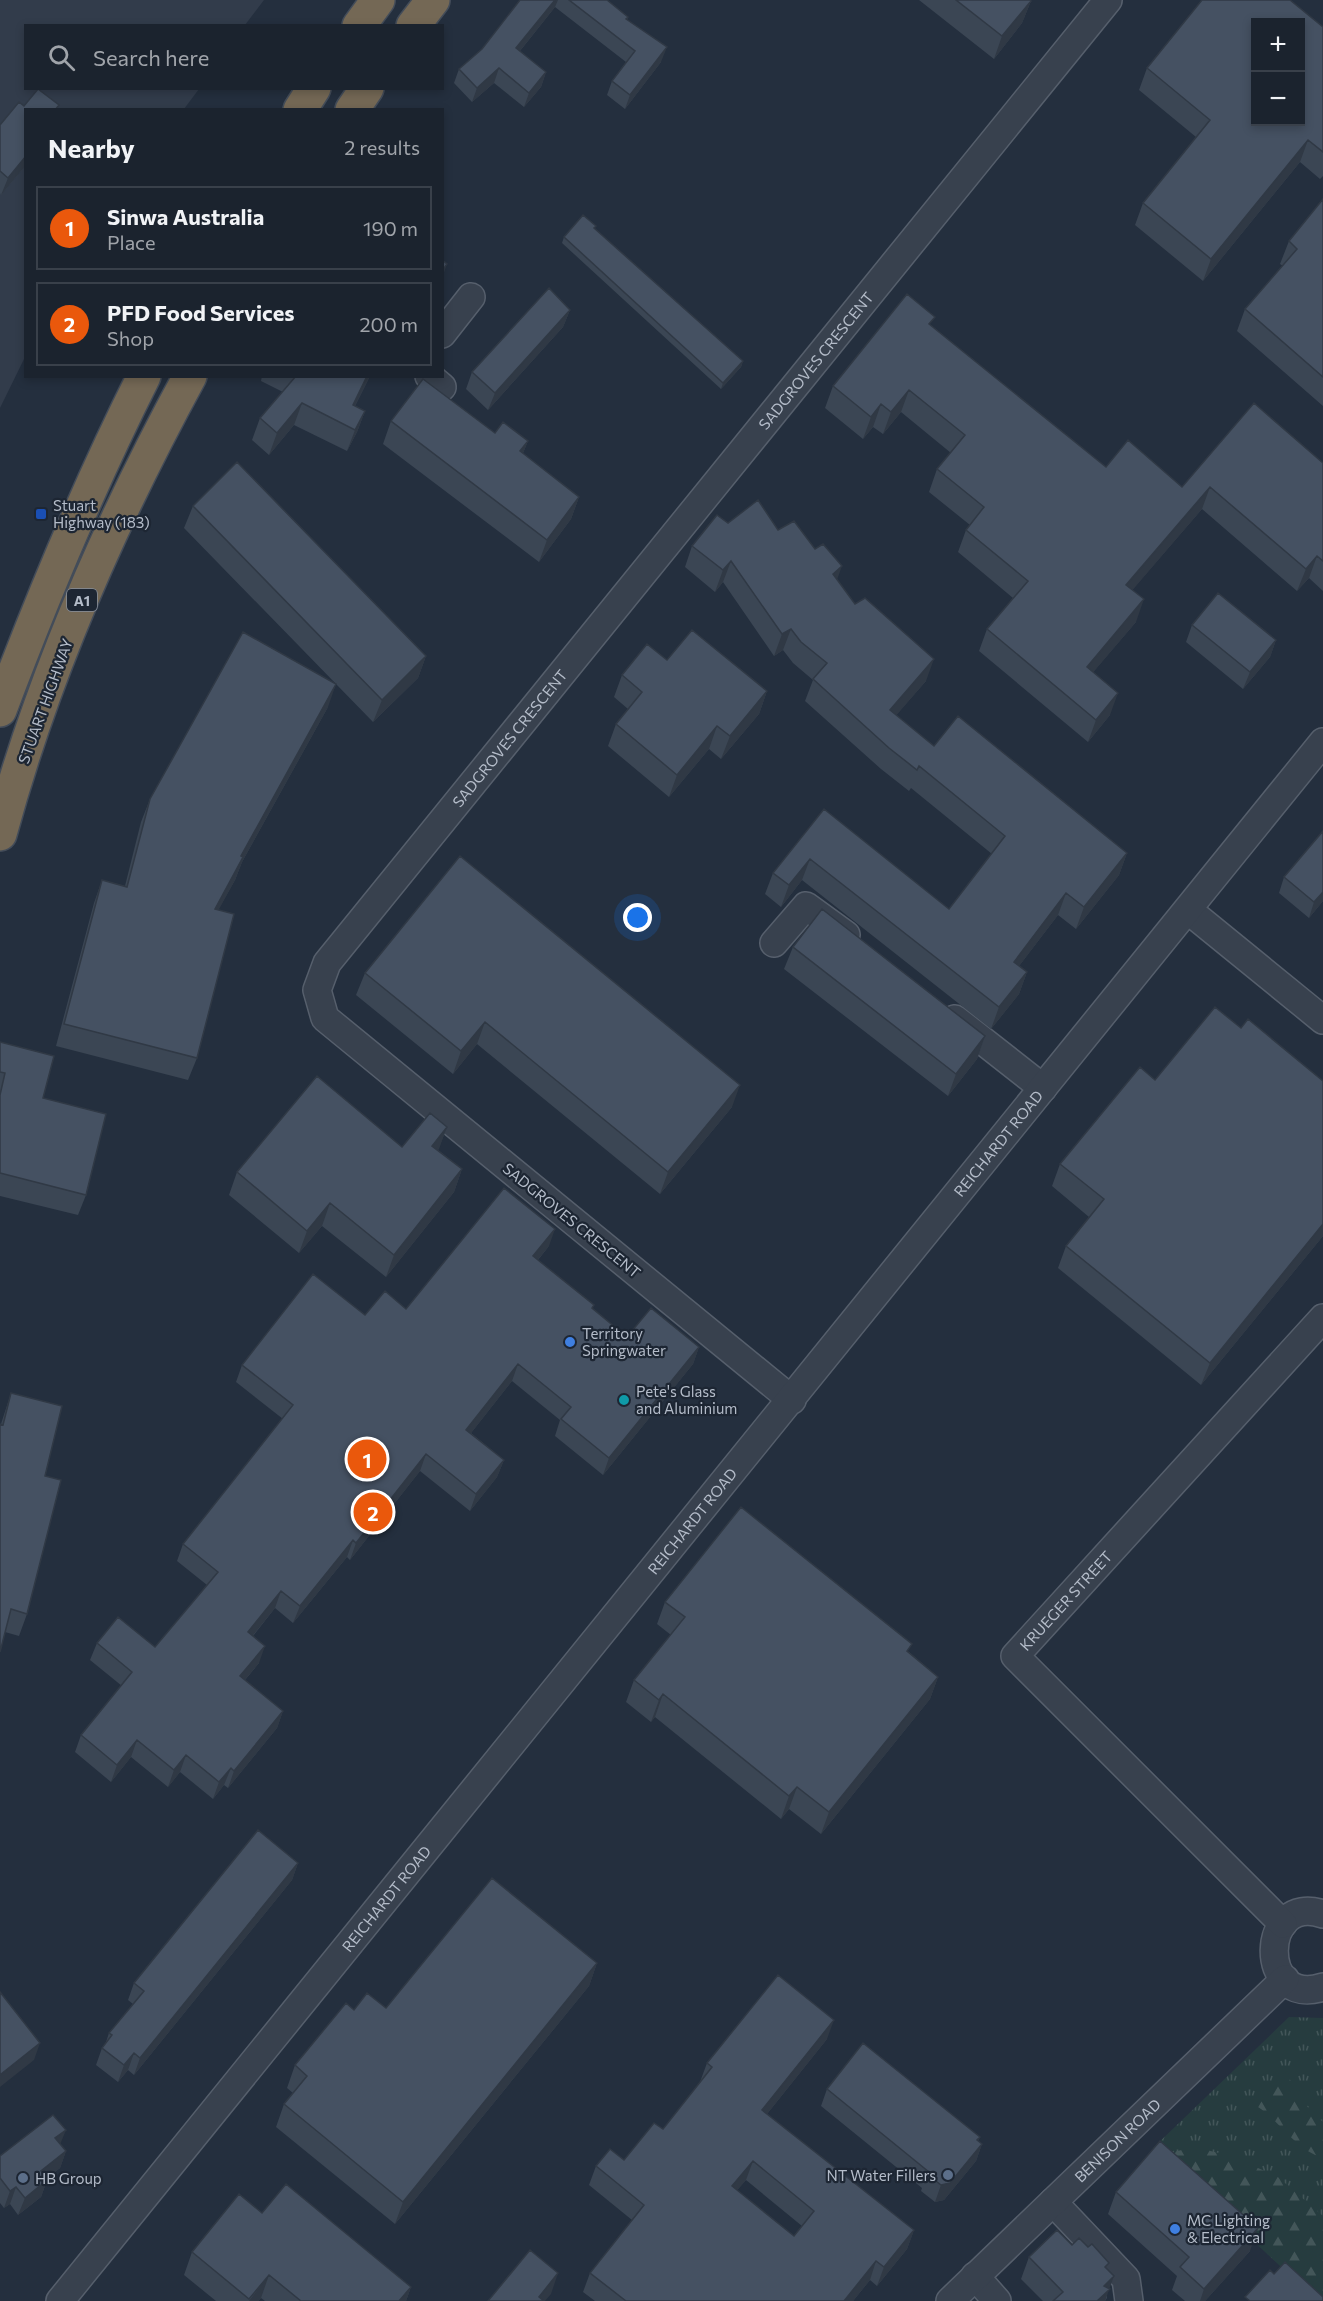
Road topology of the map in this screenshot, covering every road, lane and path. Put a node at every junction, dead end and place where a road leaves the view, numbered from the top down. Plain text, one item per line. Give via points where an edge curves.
1 (378, 0) edge
2 (433, 0) edge
3 (1108, 0) edge
4 (360, 24) edge
5 (415, 24) edge
6 (313, 90) edge
7 (366, 90) edge
8 (301, 108) edge
9 (353, 108) edge
10 (471, 297) dead end
11 (444, 331) edge
12 (143, 378) edge
13 (189, 378) edge
14 (1, 706) edge
15 (38, 716) junction
16 (1323, 742) edge
17 (0, 834) edge
18 (1188, 910) junction
19 (774, 943) dead end
20 (861, 948) edge
21 (935, 1004) edge
22 (1323, 1020) edge
23 (1043, 1089) junction
24 (1323, 1318) edge
25 (792, 1400) junction
26 (1323, 1914) edge
27 (1283, 1924) junction
28 (1285, 1979) junction
29 (1323, 1987) edge
30 (1053, 2202) junction
31 (975, 2276) junction
32 (72, 2297) edge
33 (950, 2301) edge
34 (997, 2301) edge
35 (1129, 2301) edge

1 - 4 highway
2 - 5 highway
3 - 25 street, SADGROVES CRESCENT via 327,963 317,990 325,1018
6 - 8 highway
7 - 9 highway
10 - 11 street
12 - 14 highway, A1 via 76,517
13 - 15 highway, STUART HIGHWAY / A1 via 87,587
14 - 15 highway
15 - 17 highway, STUART HIGHWAY / A1
16 - 18 street, REICHARDT ROAD
18 - 22 street
18 - 23 street, REICHARDT ROAD
19 - 20 street via 807,906
21 - 23 street
23 - 25 street, REICHARDT ROAD
24 - 27 street, KRUEGER STREET via 1015,1656
25 - 32 street, REICHARDT ROAD
26 - 27 street via 1305,1912
27 - 28 street via 1272,1946 1277,1970
28 - 29 street via 1306,1990
28 - 30 street, BENISON ROAD
30 - 31 street, BENISON ROAD
30 - 35 street via 1126,2279
31 - 33 street, BENISON ROAD
31 - 34 street

